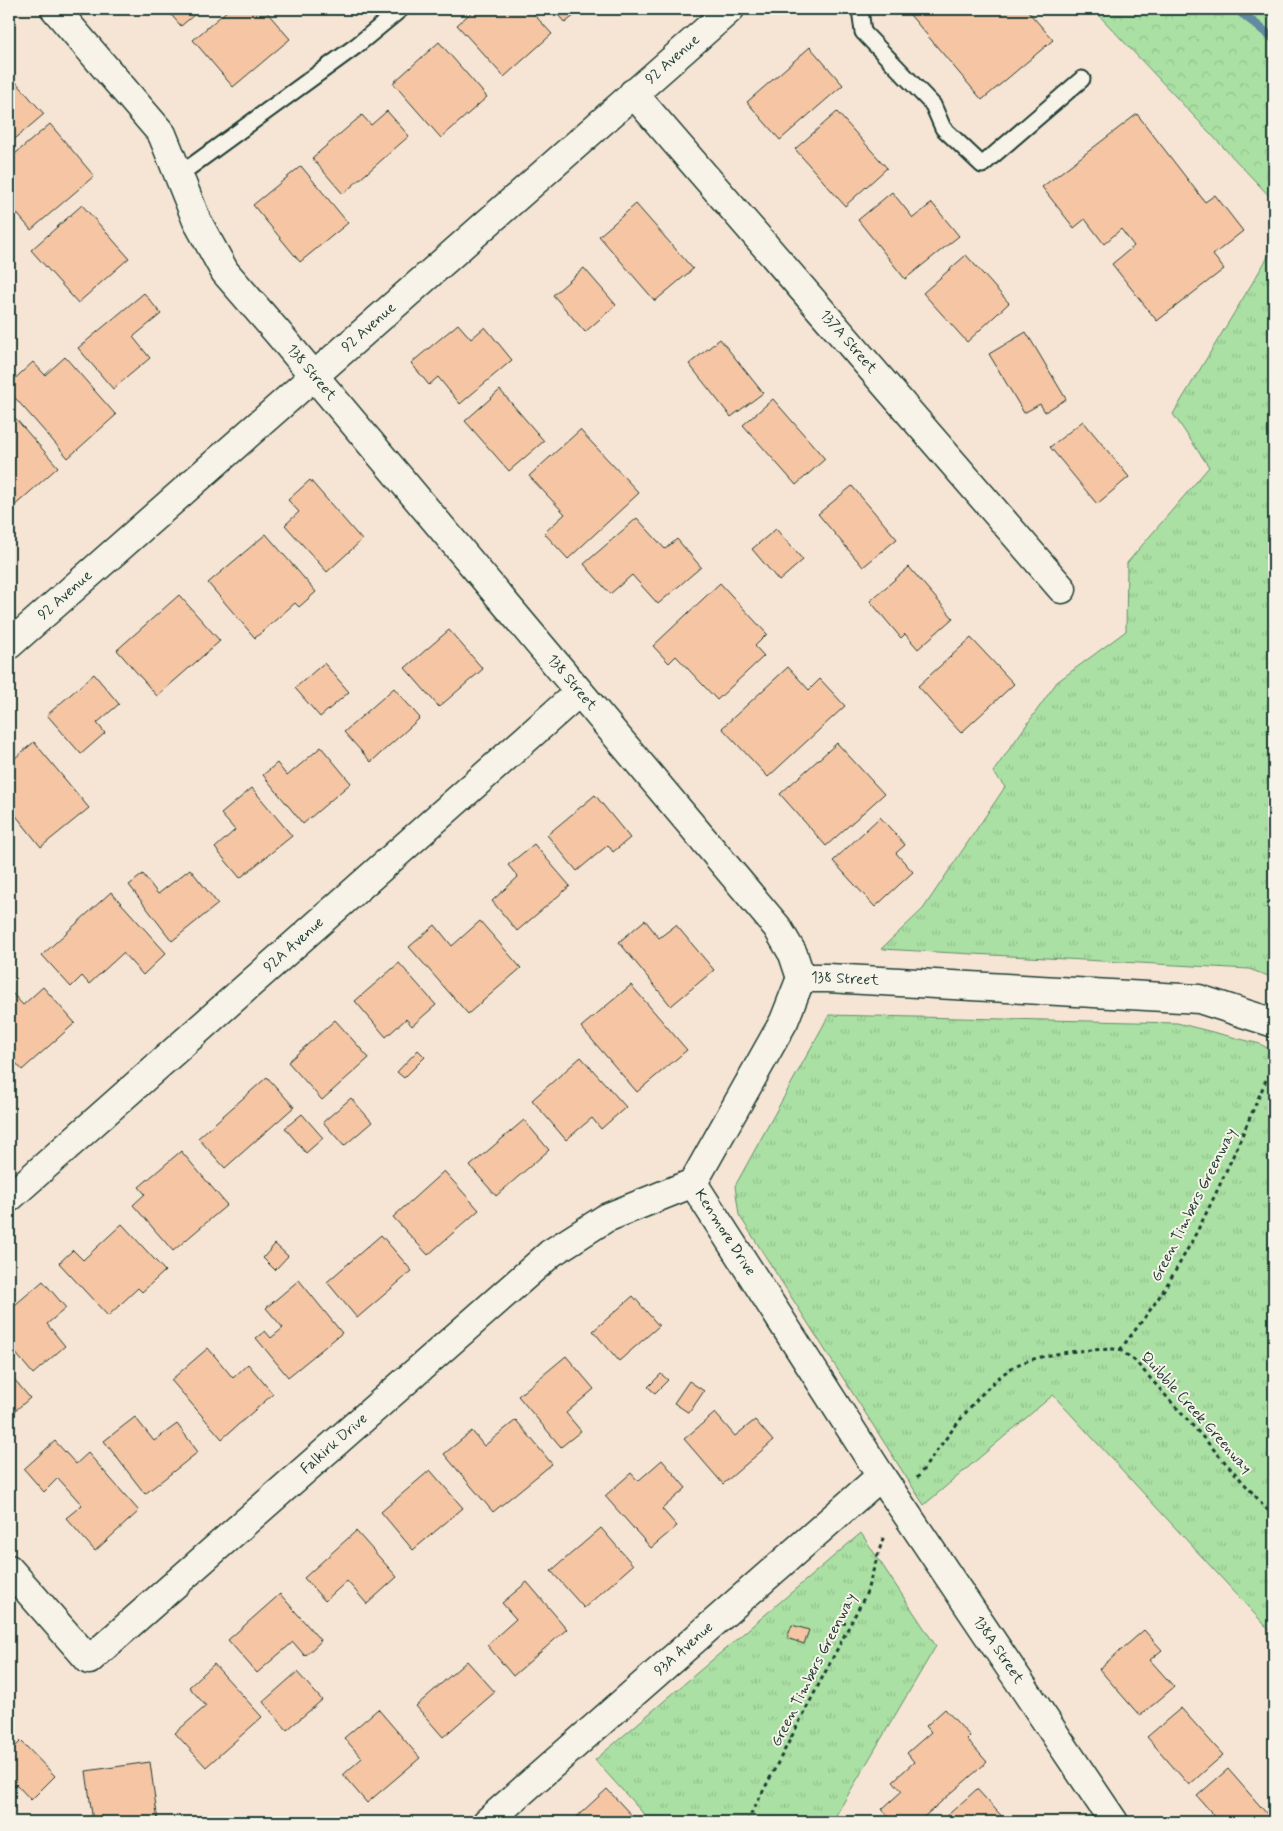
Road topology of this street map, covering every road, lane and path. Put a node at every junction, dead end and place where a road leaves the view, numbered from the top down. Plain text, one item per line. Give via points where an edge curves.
1 (55, 9) edge
2 (401, 9) edge
3 (730, 9) edge
4 (860, 9) edge
5 (1082, 79) dead end
6 (633, 93) junction
7 (179, 175) junction
8 (314, 376) junction
9 (1062, 590) dead end
10 (9, 645) edge
11 (579, 692) junction
12 (801, 978) junction
13 (1274, 1023) edge
14 (1274, 1062) edge
15 (693, 1183) junction
16 (9, 1198) edge
17 (1120, 1350) junction
18 (881, 1476) junction
19 (913, 1482) dead end
20 (1274, 1517) edge
21 (885, 1532) dead end
22 (9, 1569) edge
23 (842, 1623) dead end
24 (850, 1624) junction
25 (783, 1733) dead end
26 (791, 1737) junction
27 (487, 1822) edge
28 (747, 1822) edge
29 (1114, 1822) edge

1 - 7 street, 138 Street via 162,134
2 - 7 lane via 356,46
3 - 6 street, 92 Avenue
4 - 5 lane via 864,32 933,105 943,128 982,165
6 - 8 street, 92 Avenue
6 - 9 street, 137A Street
7 - 8 street, 138 Street via 197,221 225,272
8 - 10 street, 92 Avenue
8 - 11 street, 138 Street
11 - 12 street, 138 Street via 777,927 793,954
11 - 16 street, 92A Avenue
12 - 13 street, 138 Street via 1199,999
12 - 15 street, Kenmore Drive via 784,1021
14 - 17 path, Green Timbers Greenway via 1188,1248 1162,1293
15 - 18 street, Kenmore Drive
15 - 22 street, Falkirk Drive via 606,1218 551,1253 89,1660
17 - 19 path via 1055,1354 1018,1364 1002,1374 969,1410
17 - 20 path, Quibble Creek Greenway via 1134,1360
18 - 27 street, 93A Avenue
18 - 29 street, 138A Street
21 - 24 path, Green Timbers Greenway via 866,1594
23 - 24 path
24 - 26 path, Green Timbers Greenway
25 - 26 path
26 - 28 path, Green Timbers Greenway

